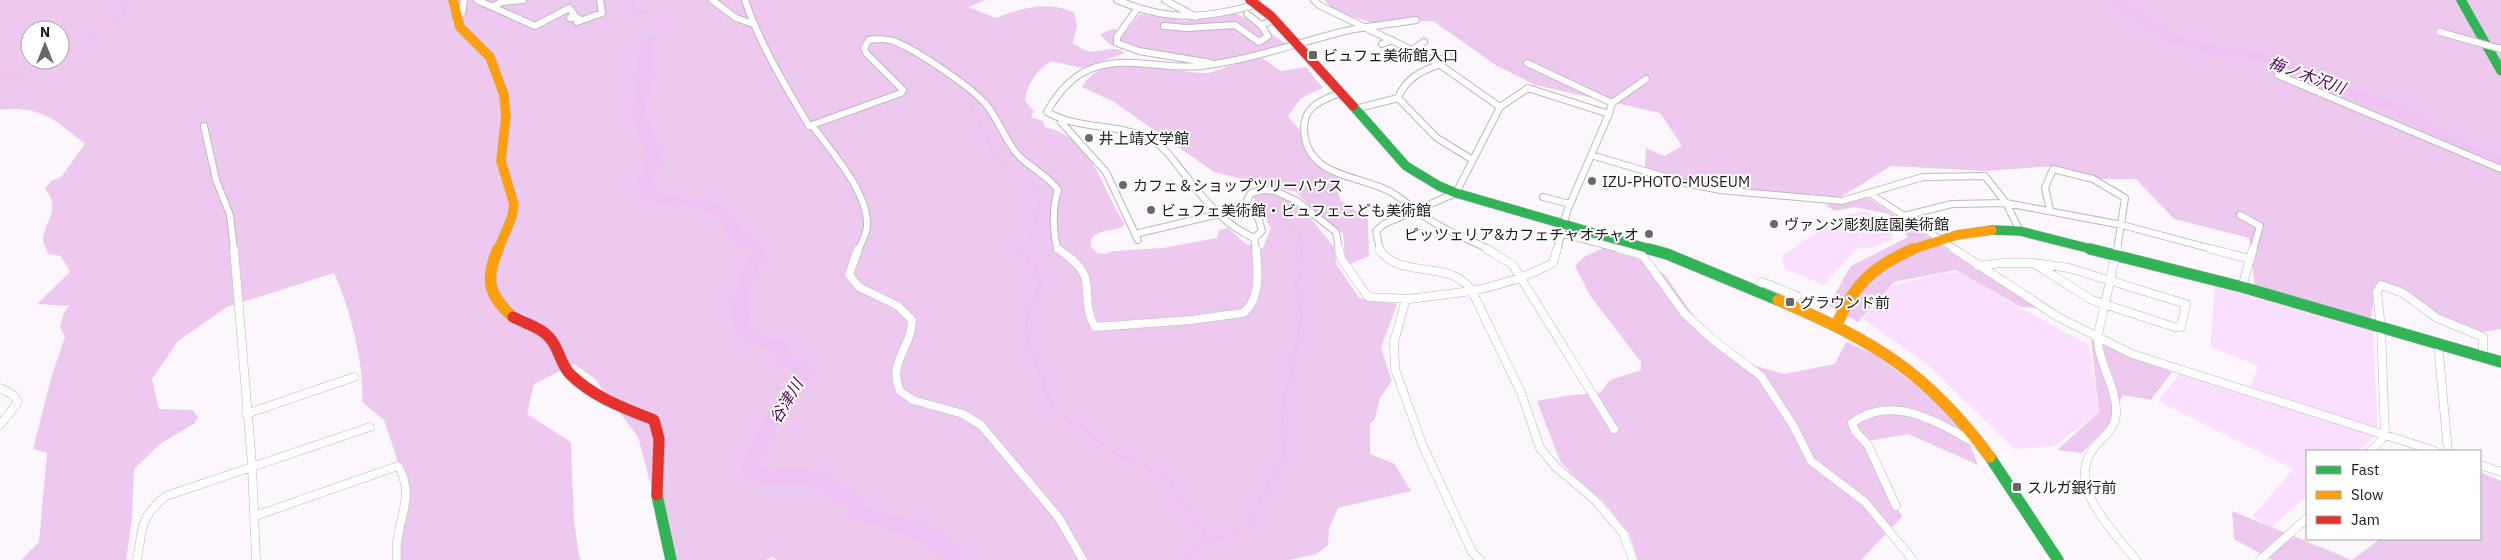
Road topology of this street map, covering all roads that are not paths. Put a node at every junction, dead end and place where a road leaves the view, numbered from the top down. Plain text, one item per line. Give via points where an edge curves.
1 (453, 0) edge
2 (464, 0) edge
3 (477, 0) edge
4 (523, 0) edge
5 (600, 0) edge
6 (712, 0) edge
7 (745, 0) edge
8 (1117, 0) edge
9 (1165, 0) edge
10 (1314, 0) edge
11 (2461, 0) edge
12 (1254, 2) edge
13 (492, 6) junction
14 (1137, 9) junction
15 (1247, 14) dead end
16 (456, 18) junction
17 (1196, 18) junction
18 (1275, 20) junction
19 (1416, 20) dead end
20 (753, 24) junction
21 (1261, 24) junction
22 (1164, 26) dead end
23 (1364, 27) junction
24 (2440, 32) dead end
25 (1392, 40) junction
26 (1424, 42) dead end
27 (1298, 44) junction
28 (1382, 44) dead end
29 (1413, 48) junction
30 (2501, 49) edge
31 (1407, 55) dead end
32 (1448, 56) dead end
33 (1437, 61) junction
34 (1527, 63) dead end
35 (1217, 64) junction
36 (2501, 71) edge
37 (2278, 75) dead end
38 (1646, 80) dead end
39 (1340, 92) junction
40 (1398, 98) junction
41 (1612, 103) junction
42 (1500, 107) junction
43 (1355, 109) junction
44 (1609, 114) junction
45 (1061, 122) junction
46 (812, 125) junction
47 (204, 126) dead end
48 (1591, 155) junction
49 (1473, 160) junction
50 (2501, 169) edge
51 (1456, 193) junction
52 (1869, 193) junction
53 (1543, 197) dead end
54 (2006, 203) junction
55 (1570, 204) junction
56 (2050, 210) junction
57 (1419, 211) junction
58 (1219, 214) junction
59 (2240, 215) dead end
60 (1904, 216) junction
61 (2122, 225) junction
62 (1562, 228) junction
63 (2020, 231) junction
64 (1254, 238) junction
65 (1941, 240) junction
66 (1635, 244) junction
67 (1640, 254) junction
68 (2116, 255) junction
69 (2250, 259) junction
70 (2033, 263) junction
71 (1978, 266) junction
72 (1520, 277) junction
73 (2111, 281) junction
74 (2242, 287) junction
75 (1472, 291) junction
76 (1755, 291) junction
77 (1796, 296) dead end
78 (1406, 299) junction
79 (2107, 305) junction
80 (1837, 324) junction
81 (2381, 328) junction
82 (2098, 338) junction
83 (2438, 344) junction
84 (2483, 357) junction
85 (2501, 362) edge
86 (354, 377) dead end
87 (0, 388) edge
88 (246, 414) junction
89 (0, 425) edge
90 (370, 427) dead end
91 (1614, 429) dead end
92 (2385, 436) junction
93 (1982, 446) junction
94 (2372, 450) edge
95 (2432, 450) edge
96 (2448, 450) edge
97 (2481, 465) edge
98 (252, 466) junction
99 (2501, 472) edge
100 (1896, 506) dead end
101 (255, 516) junction
102 (2306, 519) edge
103 (136, 560) edge
104 (256, 560) edge
105 (397, 560) edge
106 (670, 560) edge
107 (1083, 560) edge
108 (1480, 560) edge
109 (1633, 560) edge
110 (1913, 560) edge
111 (2058, 560) edge
112 (2136, 560) edge
113 (2260, 560) edge

1 - 16 main road
2 - 16 street via 462,13
3 - 13 street
4 - 13 street
5 - 13 street via 602,13 577,22 578,18 570,18 574,14 569,8 535,26
6 - 20 street via 732,16
7 - 20 street
8 - 14 street
9 - 17 street
10 - 23 street
11 - 36 main road
12 - 17 street
12 - 18 main road
14 - 17 street via 1174,18
14 - 35 street via 1117,37 1117,43 1139,51
15 - 21 street
16 - 106 main road via 462,31 485,51 495,68 506,104 501,159 514,205 491,265 490,278 499,306 514,319 540,330 550,339 564,368 579,380 607,400 654,420 659,439 657,495
18 - 21 street
18 - 27 main road
19 - 23 street
20 - 46 street via 772,64 809,126
21 - 22 street via 1268,36 1259,42 1235,25
23 - 25 street
23 - 27 street
24 - 30 street, bridge
25 - 28 street
25 - 29 street
26 - 29 street
27 - 35 street
27 - 39 main road
29 - 33 street
31 - 33 street
32 - 33 street
33 - 40 street via 1412,76
33 - 42 street
34 - 41 street
35 - 45 street via 1180,68 1122,62 1093,67 1072,79 1056,95 1047,112
37 - 50 street
38 - 41 street
39 - 43 main road
39 - 57 street via 1312,105 1306,114 1303,124 1311,156 1336,172 1380,186
40 - 43 street
40 - 49 street via 1437,138
41 - 44 street
42 - 44 street via 1528,88
42 - 49 street
43 - 51 main road via 1406,166
44 - 48 street
45 - 58 street via 1125,130 1141,134 1160,145
45 - 58 street via 1106,172 1137,237
46 - 64 street via 902,93 903,90 867,54 864,48 869,40 896,42 933,64 984,102 1001,125 1010,145 1058,190 1054,205 1054,238 1057,248 1085,270 1094,326 1191,320 1250,309 1257,271 1258,247
46 - 107 street via 859,194 867,217 862,242 850,264 849,275 859,287 898,306 912,320 911,340 896,362 900,391 910,398 971,417 983,426 1048,504 1079,548
47 - 88 street via 234,240
48 - 52 street via 1720,190 1842,201
48 - 55 street
49 - 51 street
51 - 57 street
51 - 62 main road
52 - 54 street via 1923,177 1985,176
52 - 60 street
53 - 55 street
54 - 56 street
54 - 60 street via 1952,204
54 - 63 street
55 - 62 street
56 - 61 street
56 - 61 street via 2045,188 2053,169 2093,179 2125,198
57 - 72 street via 1470,242 1500,254 1514,265
57 - 75 street via 1384,224 1376,231 1375,240 1382,252 1390,262 1405,267 1460,277
58 - 64 street
59 - 69 street via 2260,226
60 - 65 street
61 - 68 street
61 - 69 street
62 - 66 main road
62 - 67 street
62 - 72 street via 1553,263
63 - 65 main road via 1959,234
63 - 68 main road
64 - 78 street via 1262,231 1260,220 1247,200 1251,193 1271,189 1292,197 1336,232 1341,258 1368,297
65 - 71 street
65 - 80 main road via 1880,266 1860,282 1846,302
66 - 67 street
66 - 76 main road
67 - 110 street via 1684,313 1761,376 1794,425 1811,461 1865,502
68 - 73 street
68 - 74 main road
69 - 74 street
70 - 71 street via 1996,262
70 - 73 street via 2069,268
70 - 79 street via 2079,293
71 - 82 street via 2058,317
72 - 75 street
72 - 91 street
73 - 79 street
73 - 79 street via 2186,304 2181,327
74 - 81 main road
75 - 78 street
75 - 109 street via 1522,395 1540,448 1556,467 1595,500 1623,533
76 - 77 street via 1762,282
76 - 80 main road
78 - 108 street via 1394,342 1396,369 1423,446 1472,552
79 - 82 street
80 - 93 main road via 1899,360 1935,390
81 - 83 main road
81 - 84 street via 2377,292 2381,286 2403,293 2438,318 2484,337
81 - 92 street
82 - 92 street via 2132,354
82 - 112 street via 2115,397 2116,416 2111,432 2084,463 2084,485
83 - 84 main road
83 - 96 street
84 - 85 main road
86 - 88 street
87 - 89 street via 18,402
88 - 98 street
90 - 98 street
92 - 94 street
92 - 95 street
93 - 100 street via 1907,411 1870,411 1858,416 1852,423 1855,431 1868,445
93 - 111 main road
97 - 99 street
98 - 101 street
98 - 103 street via 166,496 145,517
101 - 104 street
101 - 105 street via 398,466 406,480 394,548
102 - 113 street

